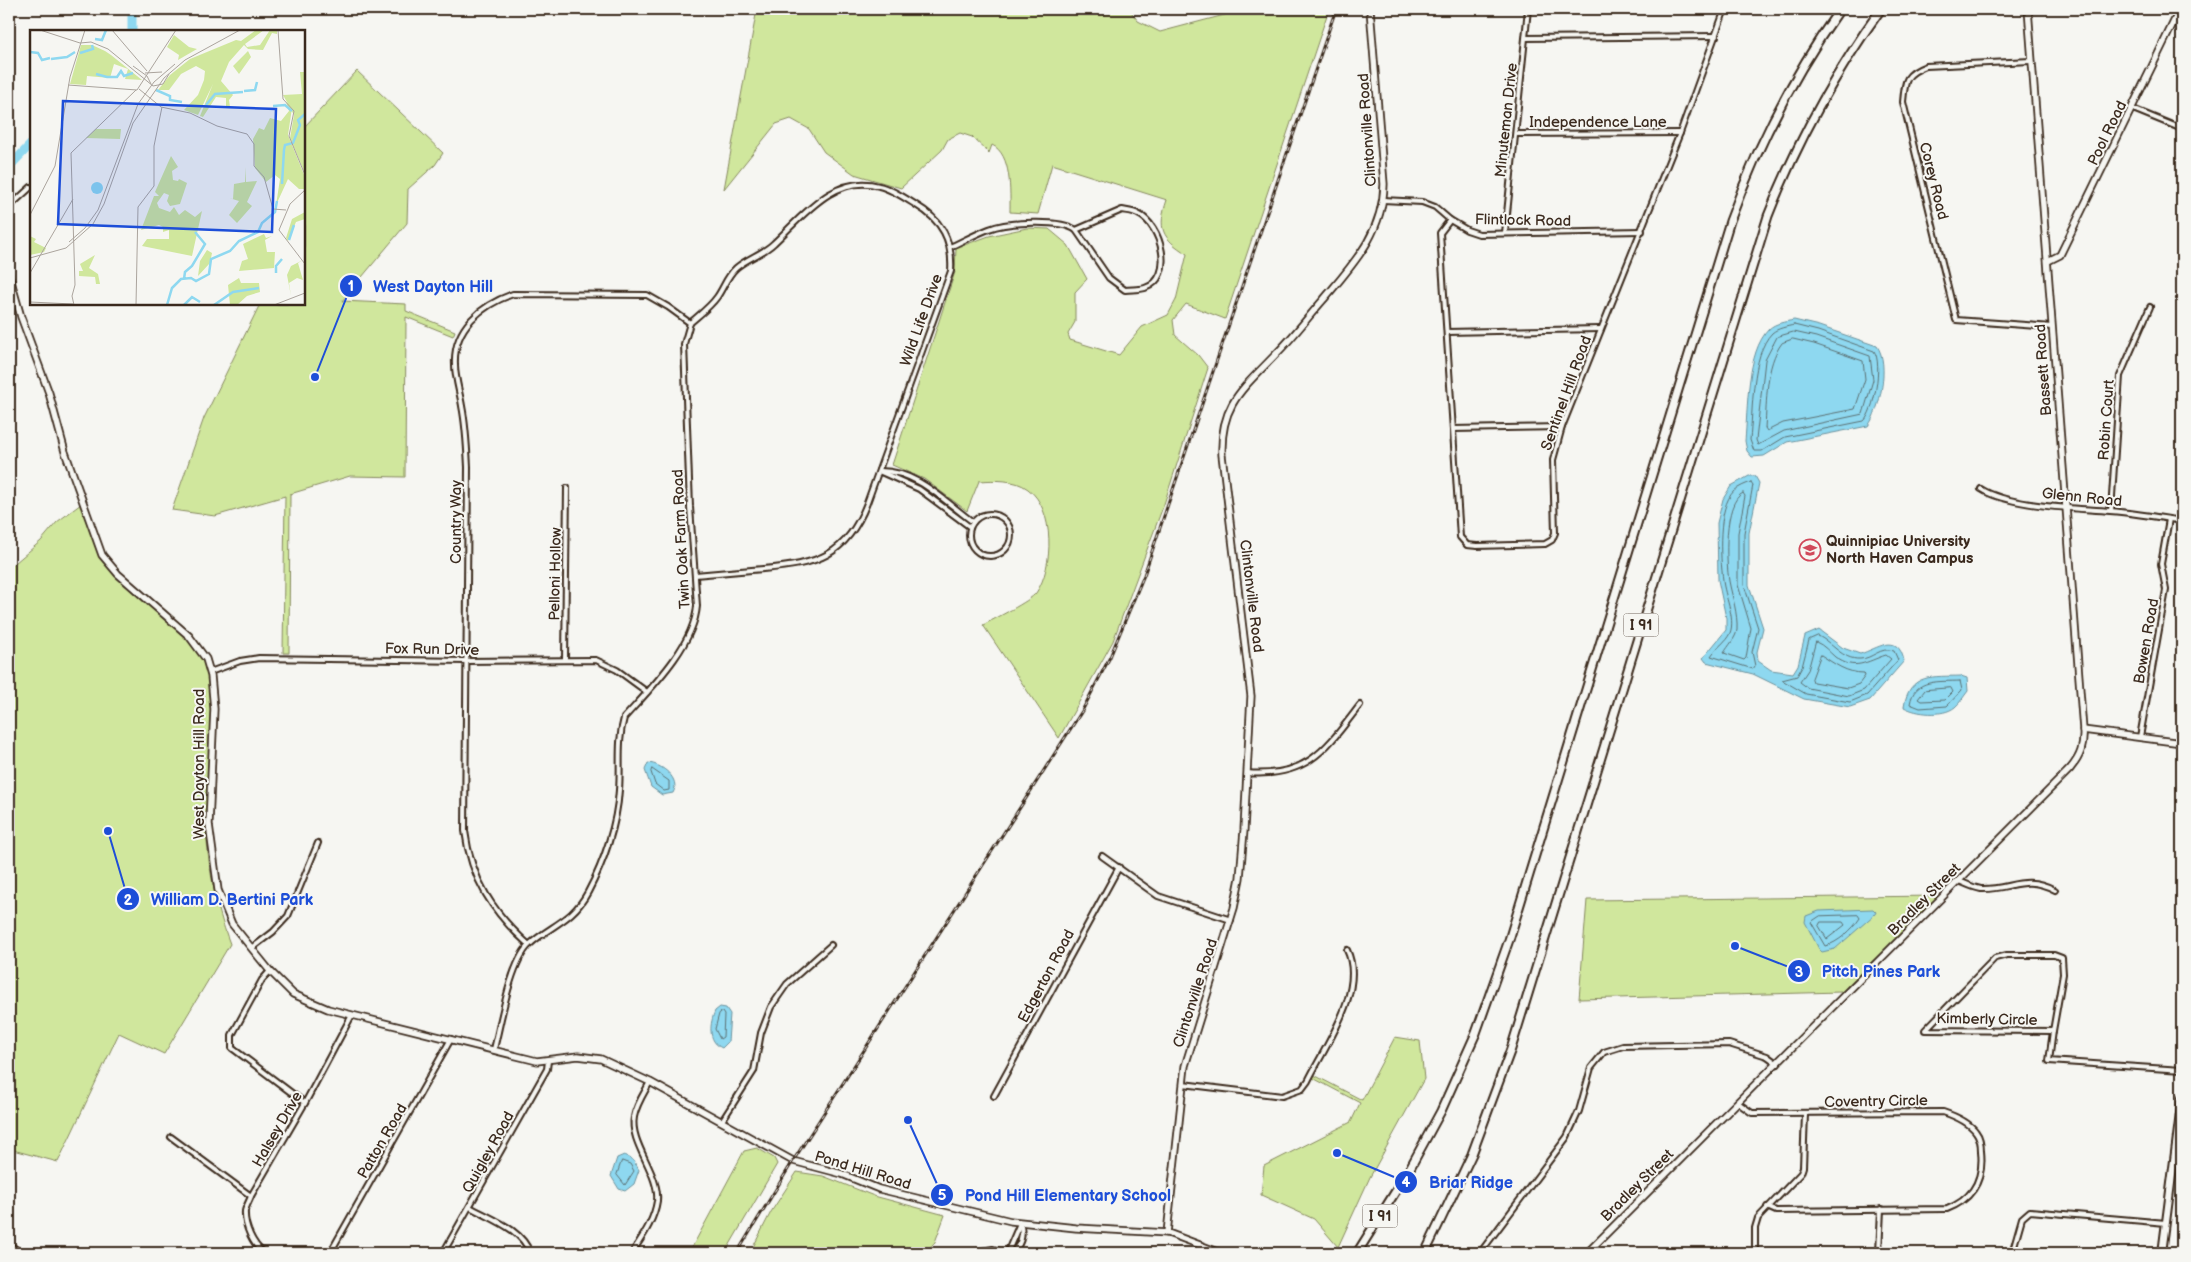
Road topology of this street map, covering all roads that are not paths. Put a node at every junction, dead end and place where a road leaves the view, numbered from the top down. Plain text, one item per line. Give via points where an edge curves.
1 (1370, 9) edge
2 (1528, 9) edge
3 (1725, 9) edge
4 (1840, 9) edge
5 (1881, 9) edge
6 (2028, 9) edge
7 (2180, 9) edge
8 (1716, 36) junction
9 (1526, 38) junction
10 (2031, 61) junction
11 (2133, 108) junction
12 (2182, 129) edge
13 (1680, 133) junction
14 (1517, 134) junction
15 (30, 188) edge
16 (1383, 200) junction
17 (9, 207) edge
18 (1450, 220) junction
19 (1076, 230) junction
20 (1642, 231) junction
21 (1505, 233) junction
22 (950, 247) junction
23 (2048, 261) junction
24 (9, 274) edge
25 (2150, 307) dead end
26 (690, 323) junction
27 (2052, 327) junction
28 (1601, 329) junction
29 (1447, 332) junction
30 (1562, 427) junction
31 (1452, 429) junction
32 (879, 471) junction
33 (922, 482) junction
34 (567, 488) dead end
35 (919, 489) junction
36 (1981, 489) dead end
37 (947, 503) junction
38 (943, 508) junction
39 (2066, 509) junction
40 (2111, 511) junction
41 (2169, 519) junction
42 (2182, 521) edge
43 (971, 525) junction
44 (695, 575) junction
45 (565, 660) junction
46 (466, 661) junction
47 (210, 672) junction
48 (647, 692) junction
49 (1360, 705) dead end
50 (2083, 730) junction
51 (2140, 737) junction
52 (2182, 743) edge
53 (1247, 773) junction
54 (318, 843) dead end
55 (1102, 856) dead end
56 (1119, 867) junction
57 (1959, 881) junction
58 (2055, 890) dead end
59 (1231, 920) junction
60 (528, 945) junction
61 (831, 945) dead end
62 (252, 948) junction
63 (1347, 950) dead end
64 (270, 971) junction
65 (352, 1016) junction
66 (2053, 1031) junction
67 (451, 1039) junction
68 (494, 1049) junction
69 (548, 1061) junction
70 (1778, 1064) junction
71 (2182, 1070) edge
72 (650, 1082) junction
73 (1183, 1084) junction
74 (994, 1096) dead end
75 (2182, 1098) edge
76 (305, 1103) junction
77 (1738, 1103) junction
78 (1805, 1114) junction
79 (2181, 1120) edge
80 (722, 1121) junction
81 (170, 1137) dead end
82 (252, 1196) junction
83 (470, 1207) junction
84 (1767, 1207) junction
85 (1881, 1209) junction
86 (2166, 1222) junction
87 (1020, 1223) junction
88 (1167, 1233) junction
89 (13, 1247) dead end
90 (21, 1253) edge
91 (264, 1253) edge
92 (330, 1253) edge
93 (442, 1253) edge
94 (530, 1253) edge
95 (632, 1253) edge
96 (970, 1253) edge
97 (1008, 1253) edge
98 (1221, 1253) edge
99 (1357, 1253) edge
100 (1425, 1253) edge
101 (1480, 1253) edge
102 (1587, 1253) edge
103 (1755, 1253) edge
104 (1879, 1253) edge
105 (2012, 1253) edge
106 (2162, 1253) edge

1 - 16 street, Clintonville Road via 1384,172
2 - 9 street, Minuteman Drive
3 - 8 street, Sentinel Hill Road
4 - 99 highway, I 91 via 1780,107 1732,215 1509,940 1481,1020 1425,1141
5 - 100 highway, I 91 via 1847,58 1816,112 1768,216 1511,1049 1472,1154
6 - 10 street, Bassett Road
7 - 11 street, Pool Road
8 - 9 street
8 - 13 street, Sentinel Hill Road
9 - 14 street, Minuteman Drive
10 - 23 street, Bassett Road
10 - 27 street, Corey Road via 1926,66 1912,71 1904,83 1903,102 1956,320
11 - 12 street
11 - 23 street, Pool Road via 2060,255
13 - 14 street, Independence Lane
13 - 20 street, Sentinel Hill Road
14 - 21 street, Minuteman Drive
15 - 17 street
16 - 18 street, Flintlock Road via 1422,202 1435,207
16 - 53 street, Clintonville Road via 1377,225 1359,258 1240,390 1224,424 1222,455 1251,696
18 - 21 street, Flintlock Road via 1479,234
18 - 29 street, Sentinel Hill Road via 1440,232
19 - 19 street via 1114,212 1122,210 1138,214 1152,225 1162,246 1158,278 1146,288 1125,290 1108,278
19 - 22 street via 1069,225 1018,224 991,228
20 - 21 street, Flintlock Road
20 - 28 street, Sentinel Hill Road
22 - 26 street, Wild Life Drive via 938,222 912,202 880,186 849,186 820,200 772,246 738,267 718,296
22 - 32 street, Wild Life Drive via 951,271
23 - 27 street, Bassett Road
24 - 47 street, West Dayton Hill Road via 65,452 102,555 118,574 196,644
25 - 40 street, Robin Court via 2120,376
26 - 44 street, Twin Oak Farm Road via 684,344
26 - 46 street, Country Way via 647,295 514,294 493,301 472,317 460,336 455,364 467,457
27 - 39 street, Bassett Road
28 - 29 street
28 - 30 street, Sentinel Hill Road
29 - 31 street, Sentinel Hill Road
30 - 31 street
30 - 31 street, Sentinel Hill Road via 1552,460 1555,533 1545,544 1524,546 1476,546 1467,545 1462,540
32 - 33 street via 890,470
32 - 35 street
32 - 44 street, Wild Life Drive via 854,532 844,544 826,556 793,566
33 - 35 street
33 - 37 street
34 - 45 street, Pelloni Hollow
35 - 38 street
36 - 39 street, Glenn Road via 1999,497
37 - 38 street
37 - 43 street
38 - 43 street
39 - 40 street, Glenn Road
39 - 50 street, Bassett Road
40 - 41 street, Glenn Road
41 - 42 street, Glenn Road
41 - 51 street, Bowen Road via 2161,564 2166,590
43 - 43 street via 981,515 1002,517 1011,535 1007,548 996,555 976,552 969,539
44 - 48 street, Twin Oak Farm Road via 696,620 688,638
45 - 46 street, Fox Run Drive
45 - 48 street, Fox Run Drive via 596,660 617,670
46 - 47 street, Fox Run Drive via 259,658
46 - 60 street, Country Way via 465,831 468,855 473,871 493,906
47 - 62 street, West Dayton Hill Road via 214,720 209,824 214,867 227,916
48 - 60 street, Twin Oak Farm Road via 624,718 613,828 588,893 573,913
49 - 53 street via 1326,747 1306,762 1280,774
50 - 51 street
50 - 57 street, Bradley Street via 2084,742 2076,761
51 - 52 street
53 - 59 street, Clintonville Road via 1240,878
54 - 62 street via 288,916
55 - 56 street
56 - 59 street via 1158,896
56 - 74 street, Edgerton Road
57 - 58 street via 1982,889 2022,882 2042,884
57 - 70 street, Bradley Street
59 - 73 street, Clintonville Road via 1192,1039
60 - 68 street, Twin Oak Farm Road via 515,967
61 - 80 street via 786,984 771,1007 761,1033 754,1071
62 - 64 street, West Dayton Hill Road
63 - 73 street via 1352,962 1351,995 1302,1089 1282,1096
64 - 65 street, West Dayton Hill Road via 302,1000
64 - 76 street via 232,1035 232,1048
65 - 67 street, West Dayton Hill Road
65 - 76 street, Halsey Drive
66 - 66 street, Kimberly Circle via 1974,1030 1925,1030 1995,958 2007,954 2062,958
66 - 71 street, Kimberly Circle via 2049,1061
67 - 68 street, West Dayton Hill Road
67 - 92 street, Patton Road
68 - 69 street, West Dayton Hill Road
69 - 72 street, Pond Hill Road via 593,1057
69 - 83 street, Quigley Road via 547,1070
70 - 77 street, Bradley Street
70 - 101 street via 1767,1056 1729,1044 1623,1046 1607,1050 1591,1068 1580,1110 1567,1137
72 - 80 street, Pond Hill Road
72 - 95 street via 633,1118 657,1200 654,1216
73 - 88 street, Clintonville Road
75 - 79 main road
76 - 82 street, Halsey Drive
77 - 78 street, Coventry Circle via 1752,1114
77 - 102 street, Bradley Street
78 - 84 street via 1801,1173
78 - 85 street, Coventry Circle via 1943,1112 1966,1123 1977,1133 1982,1174 1970,1196 1959,1205 1947,1209
79 - 86 main road
80 - 87 street, Pond Hill Road via 800,1164 842,1174 903,1195
81 - 82 street
82 - 91 street, Halsey Drive via 246,1211 248,1230 257,1248
83 - 93 street, Quigley Road
83 - 94 street via 519,1235
84 - 85 street, Coventry Circle via 1776,1210
84 - 103 street via 1755,1228
85 - 104 street
86 - 105 street via 2030,1211 2022,1218
86 - 106 main road
87 - 88 street, Pond Hill Road
87 - 97 street
87 - 97 street via 1021,1241
88 - 98 street, Pond Hill Road
89 - 90 street
96 - 97 street via 994,1249

